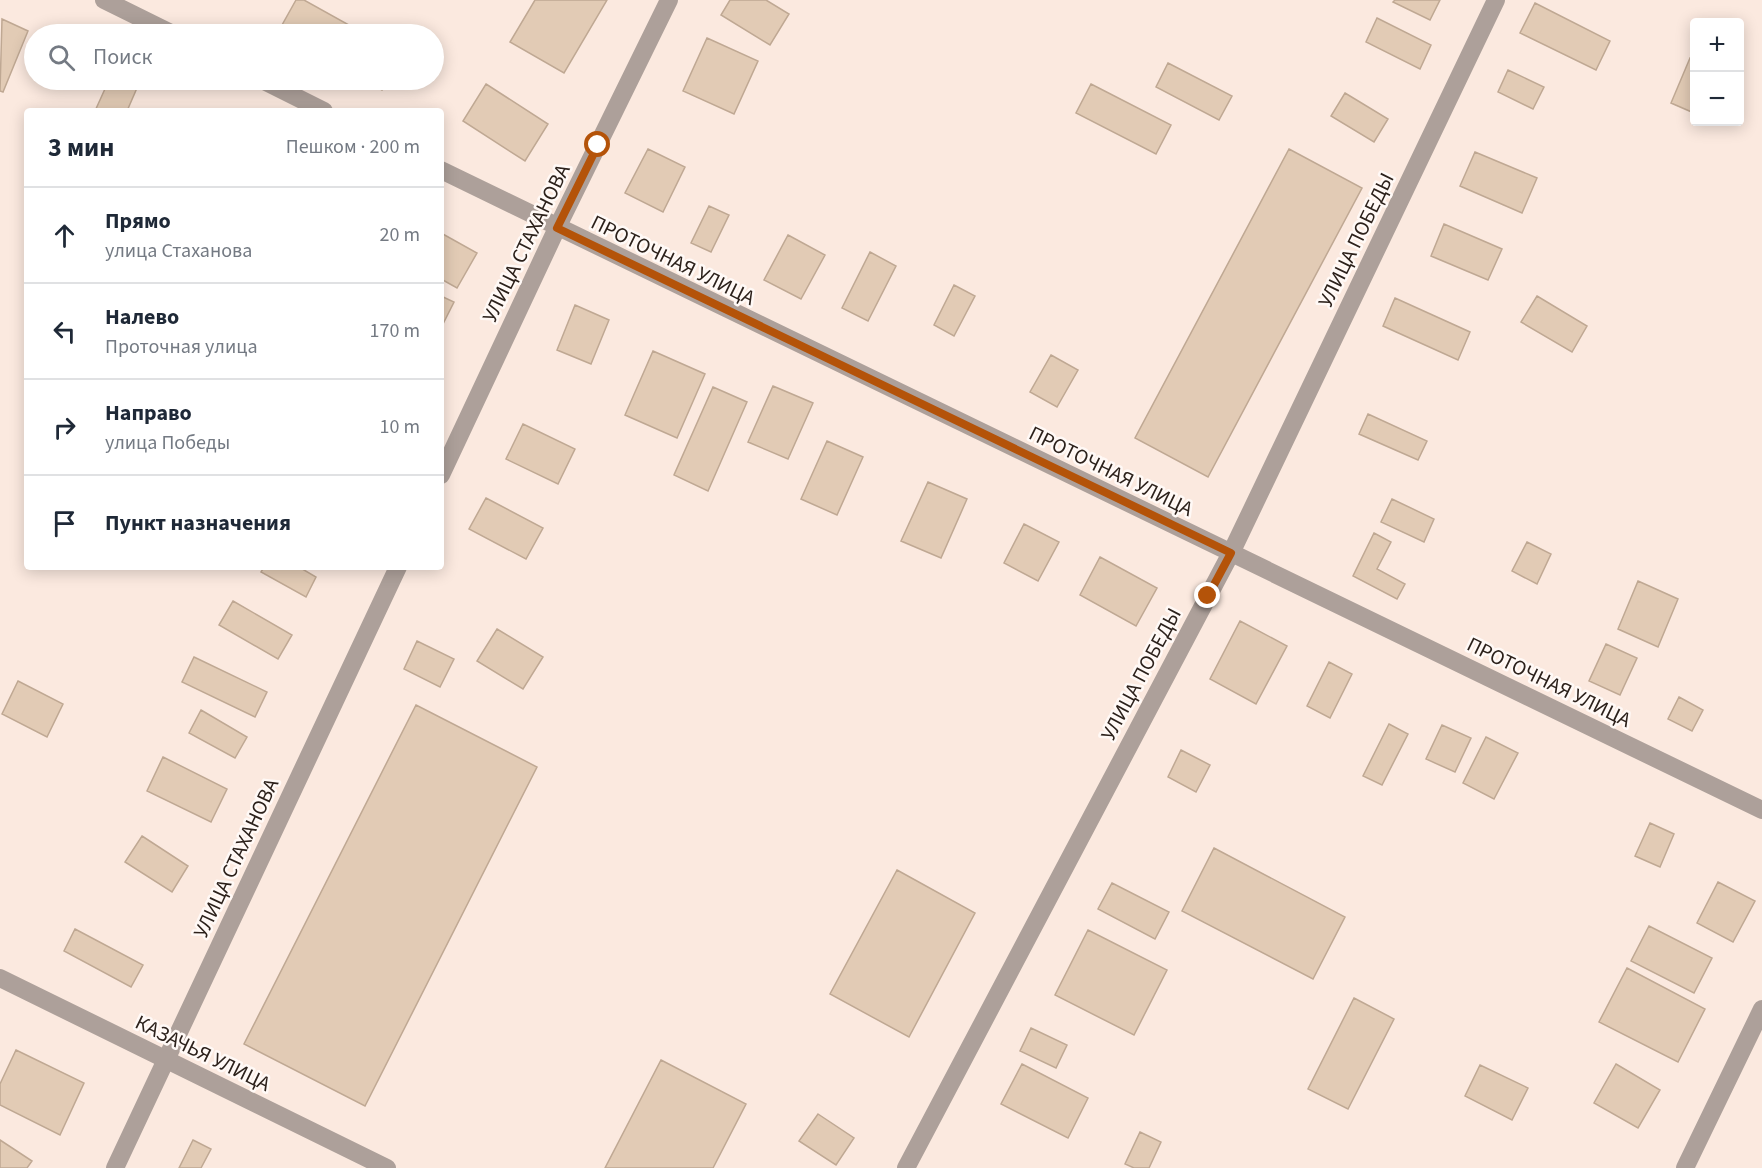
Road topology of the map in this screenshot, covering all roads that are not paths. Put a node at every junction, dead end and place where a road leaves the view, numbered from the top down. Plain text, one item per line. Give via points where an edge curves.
1 (105, 0) edge
2 (669, 0) edge
3 (1496, 0) edge
4 (153, 24) edge
5 (282, 90) edge
6 (318, 108) edge
7 (444, 172) edge
8 (557, 228) junction
9 (444, 469) edge
10 (1231, 553) junction
11 (397, 570) edge
12 (1762, 810) edge
13 (0, 978) edge
14 (1762, 1009) edge
15 (166, 1060) junction
16 (115, 1168) edge
17 (387, 1168) edge
18 (906, 1168) edge
19 (1685, 1168) edge

1 - 4 street
2 - 8 street, УЛИЦА СТАХАНОВА
3 - 10 street, УЛИЦА ПОБЕДЫ
5 - 6 street
7 - 8 street, ПРОТОЧНАЯ УЛИЦА
8 - 9 street, УЛИЦА СТАХАНОВА
8 - 10 street, ПРОТОЧНАЯ УЛИЦА
10 - 12 street, ПРОТОЧНАЯ УЛИЦА
10 - 18 street, УЛИЦА ПОБЕДЫ
11 - 15 street, УЛИЦА СТАХАНОВА
13 - 15 street, КАЗАЧЬЯ УЛИЦА
14 - 19 street
15 - 16 street, УЛИЦА СТАХАНОВА
15 - 17 street, КАЗАЧЬЯ УЛИЦА

